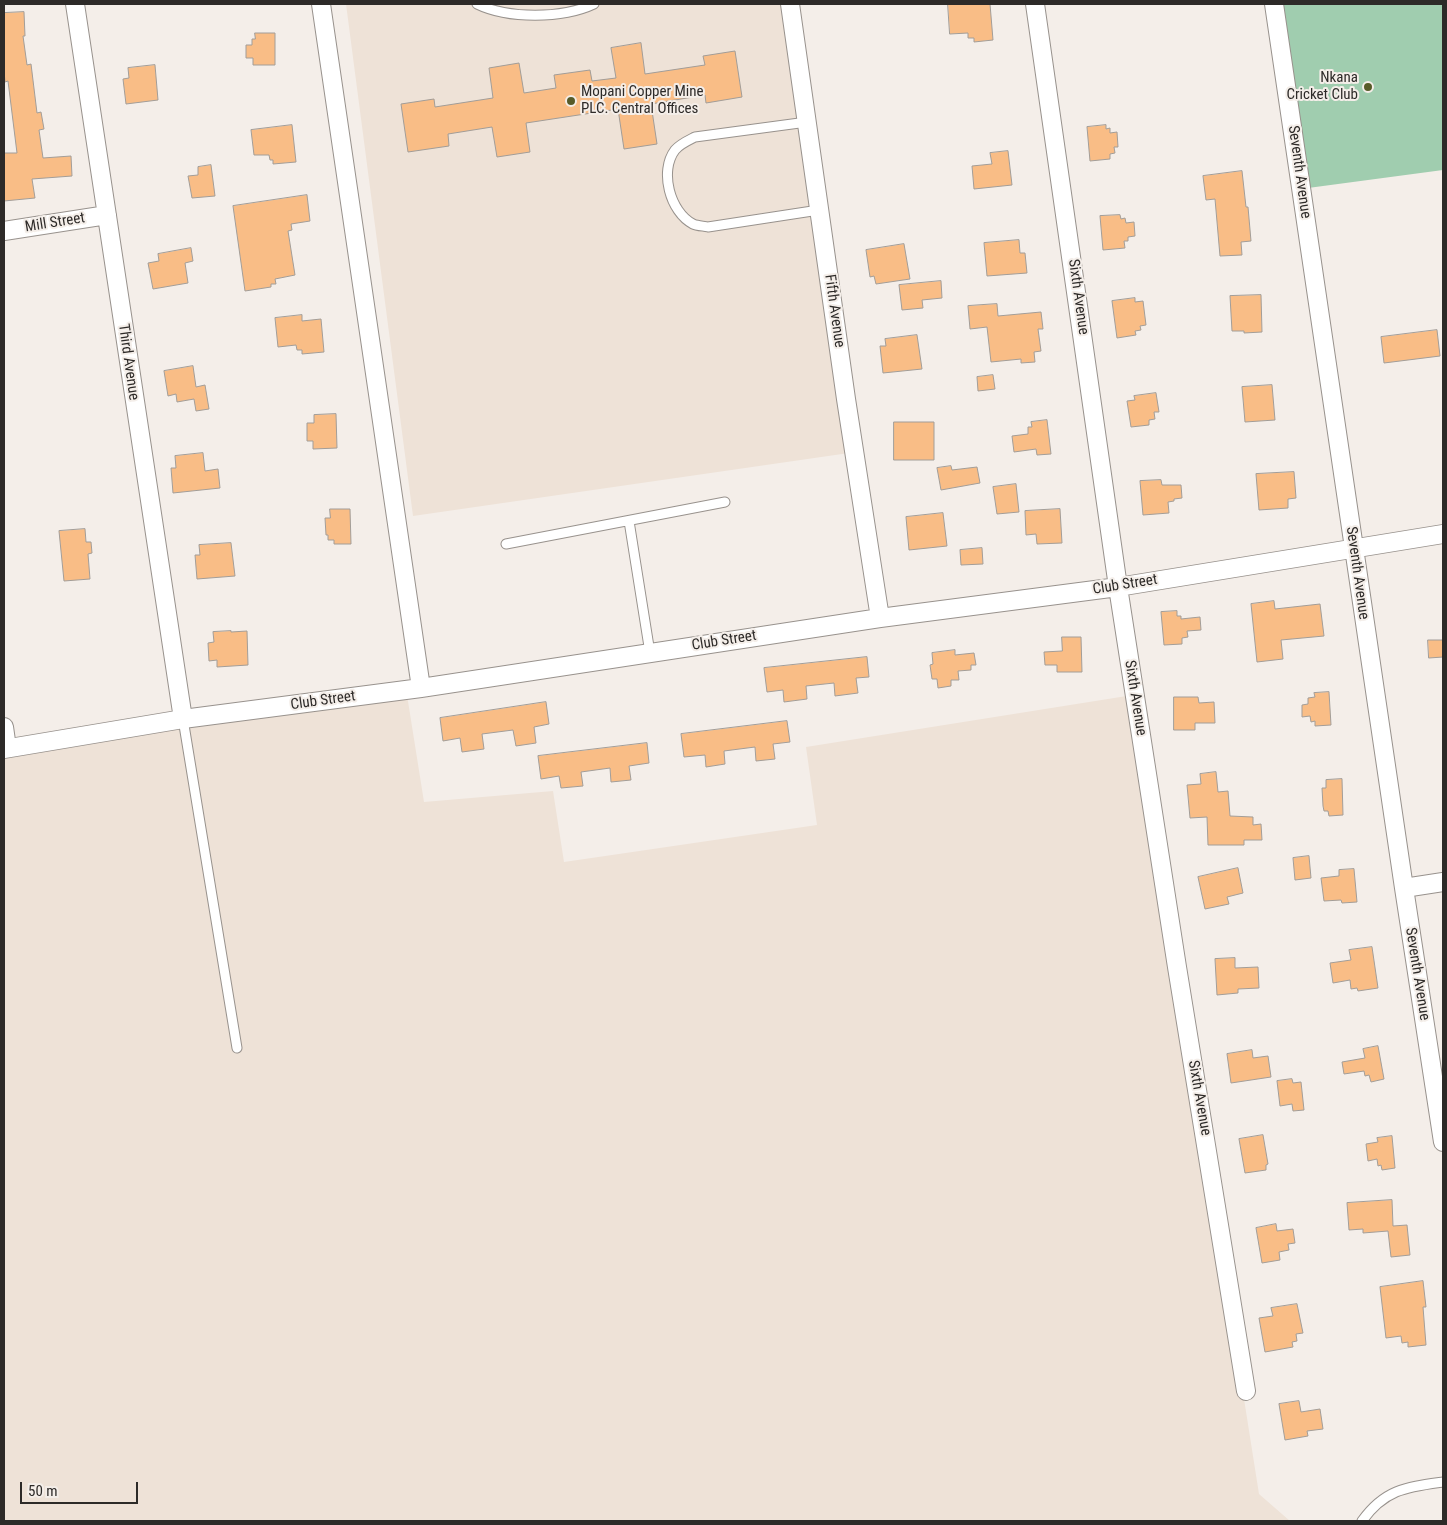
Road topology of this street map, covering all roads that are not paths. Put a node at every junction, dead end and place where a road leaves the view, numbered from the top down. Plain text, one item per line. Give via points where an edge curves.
1 (75, 4) edge
2 (321, 4) edge
3 (477, 4) edge
4 (594, 4) edge
5 (790, 4) edge
6 (1035, 4) edge
7 (1274, 4) edge
8 (807, 122) junction
9 (819, 210) junction
10 (107, 215) junction
11 (4, 231) edge
12 (725, 502) dead end
13 (629, 521) junction
14 (1443, 534) edge
15 (506, 544) dead end
16 (1354, 548) junction
17 (1118, 587) junction
18 (880, 618) junction
19 (650, 653) junction
20 (421, 688) junction
21 (183, 719) junction
22 (4, 727) edge
23 (5, 748) edge
24 (1443, 882) edge
25 (1404, 888) junction
26 (237, 1048) dead end
27 (1443, 1142) edge
28 (1246, 1391) dead end
29 (1443, 1482) edge
30 (1362, 1521) edge

1 - 10 street, Third Avenue
2 - 20 street
3 - 4 lane via 521,14 552,15
5 - 8 street, Fifth Avenue
6 - 17 street, Sixth Avenue
7 - 16 street, Seventh Avenue
8 - 9 street, Fifth Avenue
8 - 9 lane via 695,137 682,143 669,162 669,189 682,215 694,224 708,227
9 - 18 street, Fifth Avenue
10 - 11 street, Mill Street
10 - 21 street, Third Avenue
12 - 13 lane
13 - 15 lane
13 - 19 lane
14 - 16 street, Club Street
16 - 17 street, Club Street
16 - 25 street, Seventh Avenue
17 - 18 street, Club Street
17 - 28 street, Sixth Avenue
18 - 19 street, Club Street
19 - 20 street, Club Street
20 - 21 street, Club Street
21 - 23 street, Club Street
21 - 26 lane
22 - 23 street
24 - 25 street
25 - 27 street, Seventh Avenue
29 - 30 lane via 1393,1492 1371,1508

